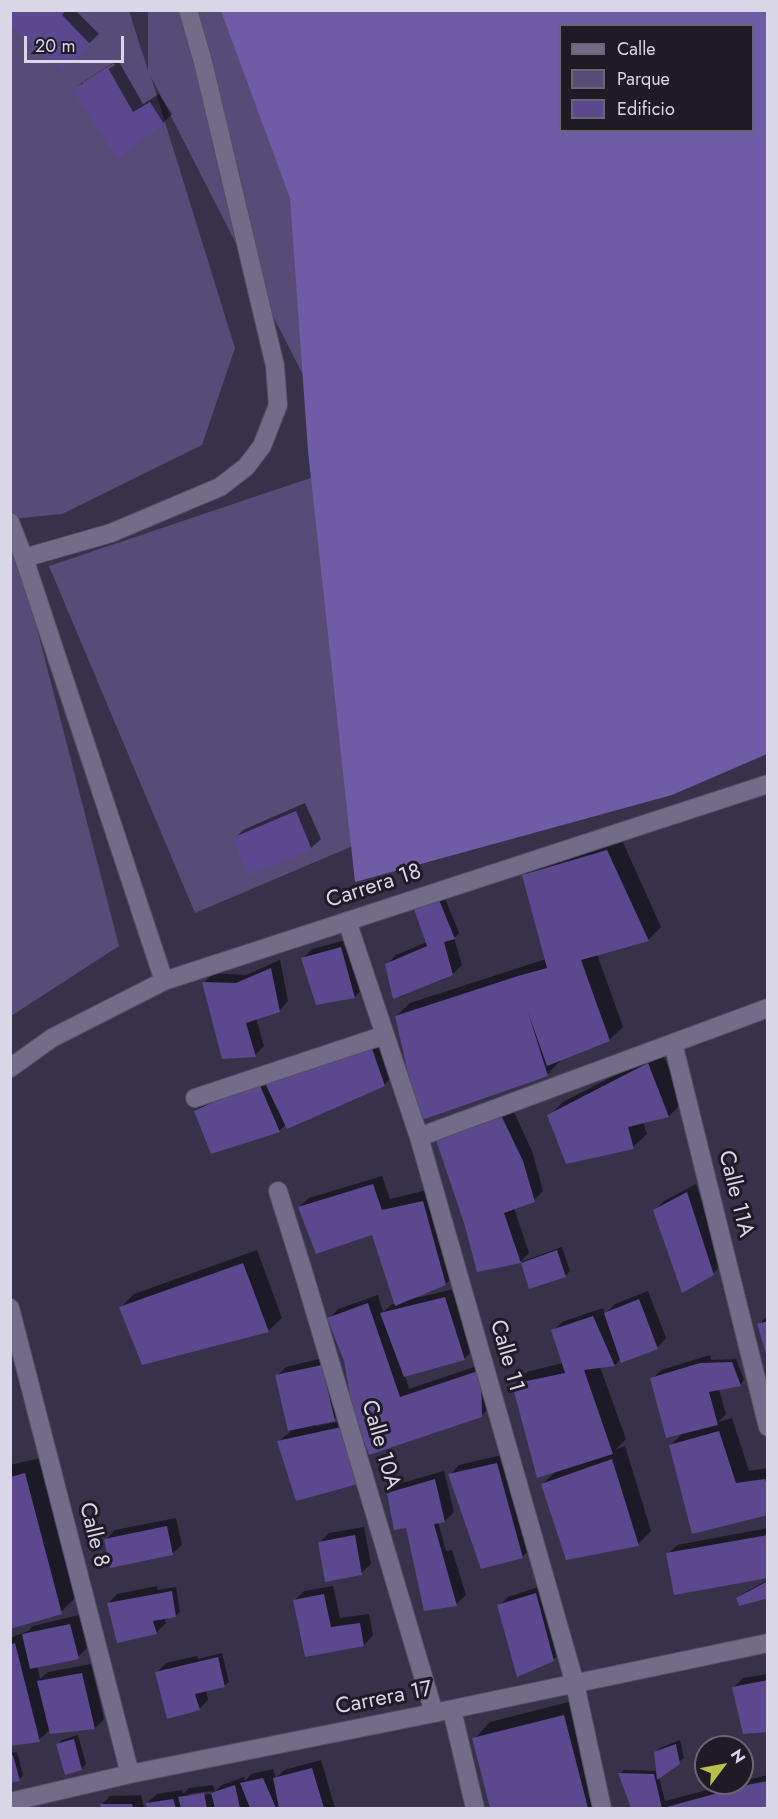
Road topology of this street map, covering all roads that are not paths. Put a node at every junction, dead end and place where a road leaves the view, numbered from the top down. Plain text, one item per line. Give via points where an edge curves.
1 (188, 10) edge
2 (10, 522) edge
3 (24, 558) junction
4 (768, 784) edge
5 (347, 921) junction
6 (164, 981) junction
7 (768, 1008) edge
8 (385, 1035) junction
9 (673, 1043) junction
10 (10, 1068) edge
11 (195, 1098) dead end
12 (419, 1137) junction
13 (278, 1191) dead end
14 (10, 1308) edge
15 (768, 1427) edge
16 (768, 1643) edge
17 (575, 1684) junction
18 (443, 1712) junction
19 (130, 1774) junction
20 (10, 1802) edge
21 (475, 1809) edge
22 (602, 1809) edge

1 - 3 street via 275,366 278,405 262,446 246,467 220,487 111,533
2 - 3 street
3 - 6 street
4 - 5 street, Carrera 18
5 - 6 street, Carrera 18
5 - 8 street, Calle 11
6 - 10 street, Carrera 18 via 52,1038
7 - 9 street
8 - 11 street
8 - 12 street, Calle 11
9 - 12 street
9 - 15 street, Calle 11A
12 - 17 street, Calle 11
13 - 18 street, Calle 10A
14 - 19 street, Calle 8
16 - 17 street, Carrera 17
17 - 18 street, Carrera 17
17 - 22 street, Calle 11
18 - 19 street, Carrera 17
18 - 21 street, Calle 10A
19 - 20 street, Carrera 17

